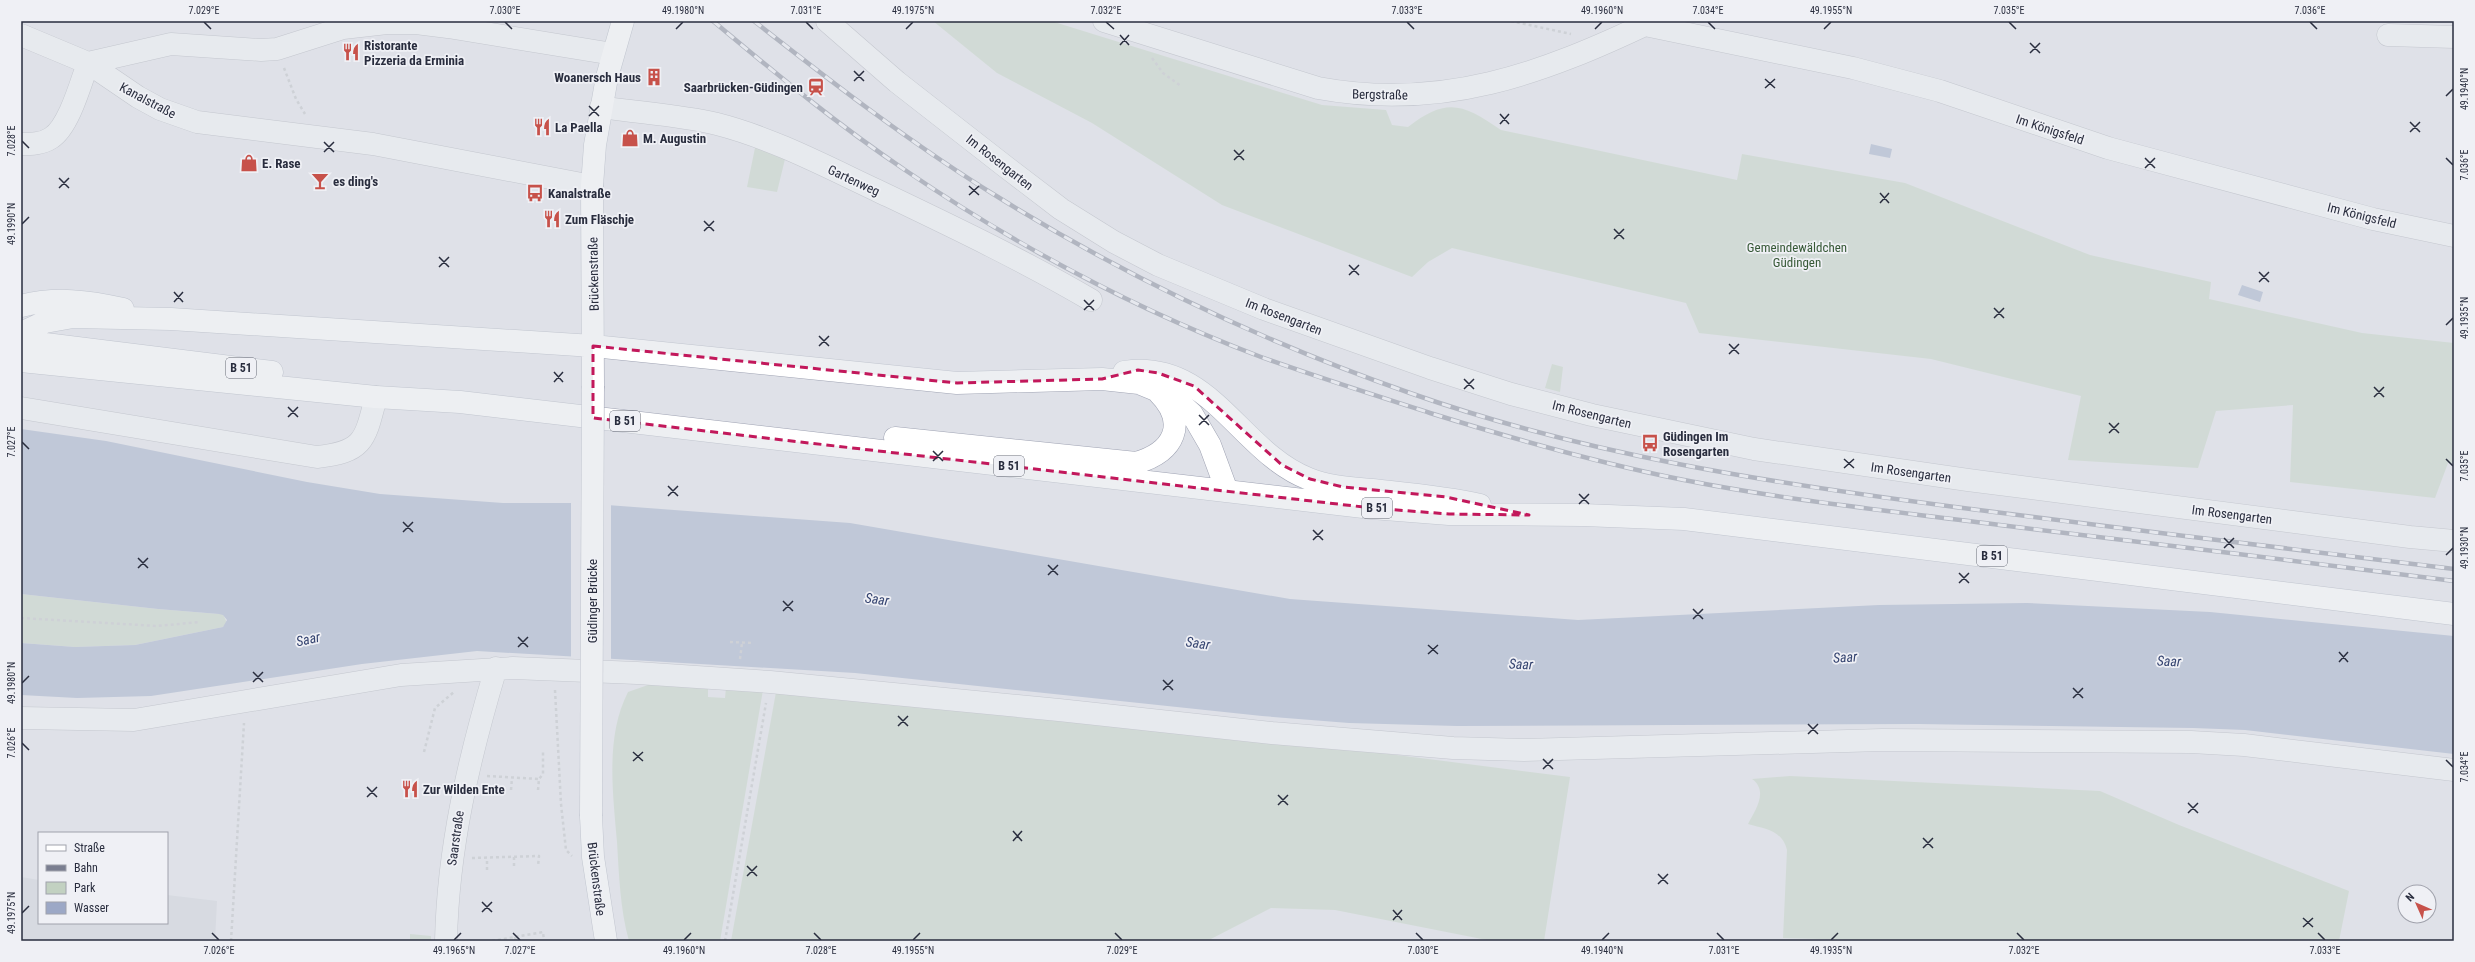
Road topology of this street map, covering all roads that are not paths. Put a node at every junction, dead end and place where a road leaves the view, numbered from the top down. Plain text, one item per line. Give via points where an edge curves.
1 (623, 21) edge
2 (827, 21) edge
3 (1104, 21) edge
4 (1649, 23) edge
5 (21, 35) edge
6 (2388, 35) dead end
7 (2454, 37) edge
8 (613, 54) junction
9 (88, 63) junction
10 (601, 107) junction
11 (21, 144) edge
12 (592, 186) junction
13 (2454, 236) edge
14 (1091, 300) dead end
15 (21, 306) edge
16 (171, 319) junction
17 (21, 333) edge
18 (21, 342) edge
19 (593, 346) junction
20 (21, 361) edge
21 (1102, 379) junction
22 (593, 386) joint
23 (1156, 390) junction
24 (376, 397) junction
25 (460, 402) junction
26 (21, 408) edge
27 (790, 441) junction
28 (1227, 491) junction
29 (1529, 515) junction
30 (2454, 541) edge
31 (2454, 614) edge
32 (496, 668) junction
33 (21, 718) edge
34 (2454, 770) edge
35 (592, 816) joint
36 (446, 941) edge
37 (606, 941) edge

1 - 8 main road, Brückenstraße
2 - 30 street, Im Rosengarten via 897,82 1018,176 1061,209 1114,242 1158,265 1271,311 1511,394 1706,440 1800,457
3 - 4 street, Bergstraße via 1318,88 1382,95 1495,84 1564,61
4 - 13 street, Im Königsfeld via 1853,68 1940,91 2108,148 2373,219
5 - 9 street, Kanalstraße
6 - 7 street
8 - 9 street via 416,23 343,28 277,49 171,44
8 - 10 main road, Brückenstraße
9 - 11 street via 63,125 52,138 37,144
9 - 12 street, Kanalstraße via 160,109 197,122 412,150 539,178
10 - 12 main road, Brückenstraße
10 - 14 street, Gartenweg via 718,124 769,142 962,230
12 - 19 main road, Brückenstraße
15 - 16 main road via 52,300 89,301
16 - 17 main road via 73,318 45,322
16 - 19 main road
18 - 25 main road, B 51 via 377,385
19 - 21 main road via 956,383
19 - 22 main road, Brückenstraße
20 - 24 main road, B 51
21 - 23 main road via 1139,383
21 - 29 main road via 1138,370 1178,378 1210,398 1266,454 1310,479 1343,487 1446,497
22 - 35 main road, Güdinger Brücke, bridge
23 - 27 main road via 1167,400 1172,411 1174,434 1165,448 1153,458 1136,463 833,431
23 - 28 main road via 1173,396 1192,414 1210,445
24 - 25 main road, B 51
24 - 26 street via 368,428 358,445 341,454 317,457
25 - 27 main road, B 51
27 - 28 main road, B 51
28 - 29 main road, B 51 via 1372,508 1449,514
29 - 31 main road, B 51 via 1626,516 1750,526
32 - 33 street via 401,675 134,720
32 - 34 street via 770,682 1272,733 1453,748 1524,750 1882,740 2191,742 2244,745
32 - 36 street, Saarstraße via 467,775 452,860
35 - 37 main road, Brückenstraße via 593,857

